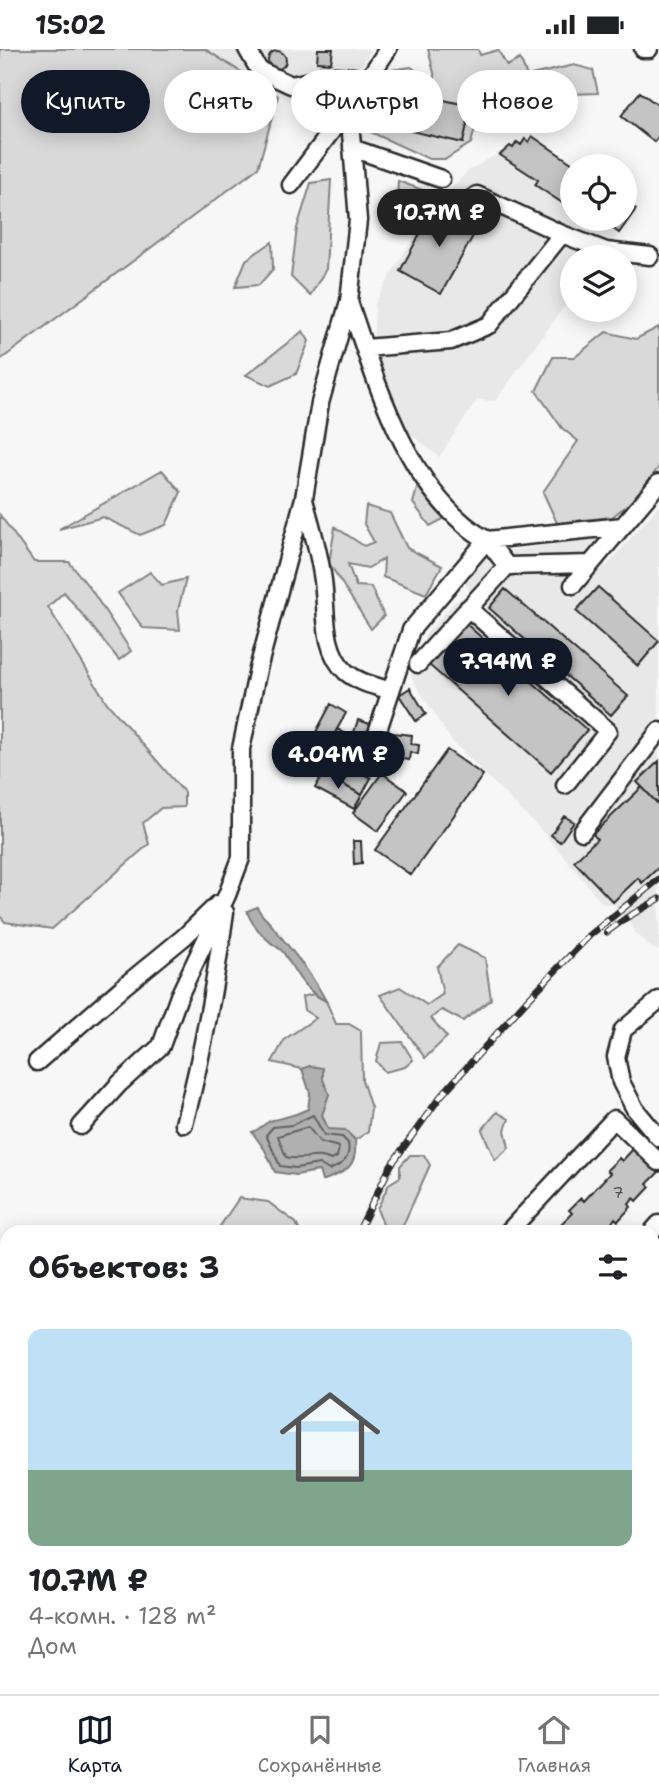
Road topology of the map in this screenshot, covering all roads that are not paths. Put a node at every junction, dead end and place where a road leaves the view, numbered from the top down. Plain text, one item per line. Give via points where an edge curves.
1 (247, 49) edge
2 (388, 49) edge
3 (643, 49) edge
4 (649, 49) edge
5 (373, 70) edge
6 (291, 85) edge
7 (330, 133) edge
8 (351, 133) edge
9 (352, 148) junction
10 (441, 179) dead end
11 (291, 185) dead end
12 (462, 207) dead end
13 (562, 234) junction
14 (650, 256) dead end
15 (349, 302) junction
16 (365, 348) junction
17 (659, 483) edge
18 (304, 498) junction
19 (623, 526) junction
20 (487, 540) junction
21 (591, 564) junction
22 (507, 566) junction
23 (573, 585) dead end
24 (468, 608) junction
25 (418, 664) dead end
26 (391, 691) junction
27 (659, 731) edge
28 (367, 763) dead end
29 (565, 785) dead end
30 (582, 832) dead end
31 (227, 895) junction
32 (659, 1000) edge
33 (37, 1062) dead end
34 (184, 1125) dead end
35 (81, 1126) dead end
36 (659, 1138) edge
37 (659, 1162) edge
38 (515, 1225) edge

1 - 6 street via 259,70
2 - 5 street
3 - 4 street
7 - 11 street
8 - 9 street
9 - 10 street
9 - 15 street via 358,220
12 - 13 street via 477,195
13 - 14 street via 606,251
13 - 16 street via 489,325 451,341
15 - 16 street
15 - 18 street via 320,403
16 - 20 street via 396,429 424,480 471,530
17 - 19 street
18 - 26 street via 323,576 335,657 358,680
18 - 31 street via 258,669 242,749 241,858
19 - 20 street
19 - 21 street
20 - 22 street
20 - 26 street via 411,630
21 - 22 street
21 - 23 street
22 - 24 street
24 - 25 street
24 - 29 street via 608,731
26 - 28 street
27 - 30 street
31 - 33 street
31 - 34 street via 209,1021
31 - 35 street via 161,1045
32 - 36 street via 623,1030 615,1057 635,1109
37 - 38 street via 614,1119

